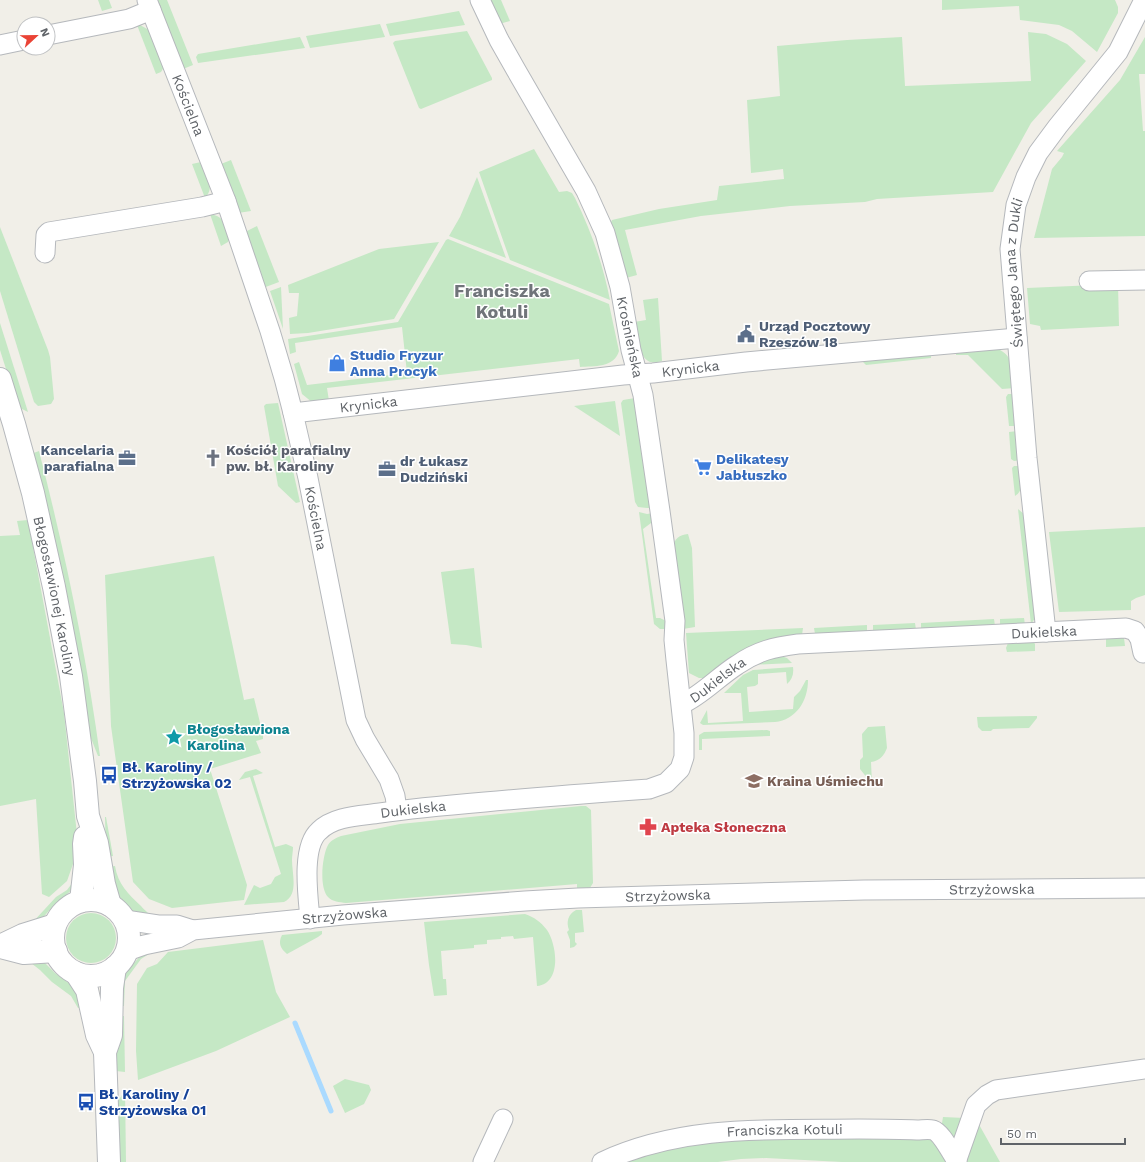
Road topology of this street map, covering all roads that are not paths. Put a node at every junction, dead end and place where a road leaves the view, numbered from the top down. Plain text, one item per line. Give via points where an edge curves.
1 (480, 0) edge
2 (1144, 0) edge
3 (149, 5) edge
4 (56, 33) edge
5 (16, 42) edge
6 (0, 45) edge
7 (226, 201) junction
8 (44, 253) dead end
9 (1145, 280) edge
10 (1089, 281) dead end
11 (1018, 338) junction
12 (638, 374) junction
13 (0, 379) edge
14 (294, 414) junction
15 (1046, 632) junction
16 (1143, 653) dead end
17 (682, 704) junction
18 (397, 810) junction
19 (88, 816) junction
20 (1145, 888) edge
21 (81, 902) junction
22 (118, 913) junction
23 (310, 919) junction
24 (55, 926) junction
25 (193, 930) junction
26 (0, 947) edge
27 (56, 951) junction
28 (121, 959) junction
29 (76, 973) junction
30 (105, 1052) junction
31 (1145, 1069) edge
32 (503, 1119) dead end
33 (109, 1162) edge
34 (483, 1162) edge
35 (602, 1162) edge
36 (956, 1162) edge

1 - 12 street, Krośnieńska via 499,40 585,189 605,234 620,287
2 - 11 street, Świętego Jana z Dukli via 1118,52 1038,153 1016,204 1010,250
3 - 4 street, Kościelna via 129,19
3 - 7 street, Kościelna
5 - 6 street
7 - 8 street via 49,232 46,235
7 - 14 street, Kościelna via 270,331
9 - 10 street
11 - 12 street, Krynicka
11 - 15 street, Świętego Jana z Dukli via 1027,458
12 - 14 street, Krynicka
12 - 17 street, Krośnieńska via 644,400 675,621 675,646
13 - 19 street, Błogosławionej Karoliny via 32,493 54,587 71,676
14 - 18 street, Kościelna via 356,720 389,779
15 - 16 street, Dukielska via 1126,628 1135,631 1140,638
15 - 17 street, Dukielska via 814,643 773,648 754,654 737,664 691,700
17 - 18 street, Dukielska via 685,750 683,762 676,774 661,785 649,789
18 - 23 street, Dukielska via 339,820 318,831 308,854
19 - 21 street, Błogosławionej Karoliny
19 - 22 street, Błogosławionej Karoliny via 97,843 104,884
20 - 23 street, Strzyżowska via 864,890 590,897
21 - 22 street via 96,901
21 - 24 street via 64,911
22 - 25 street, Strzyżowska via 158,925 177,925
22 - 28 street via 129,934
23 - 25 street, Strzyżowska
24 - 26 street via 23,935
24 - 27 street
25 - 28 street, Strzyżowska via 178,938 144,945
26 - 27 street via 24,953
27 - 29 street via 60,960
28 - 29 street via 107,972 86,976
28 - 30 street via 112,988 111,1035
29 - 30 street via 87,990 97,1035
30 - 33 street
31 - 36 street, Franciszka Kotuli via 996,1090 976,1105
32 - 34 street
35 - 36 street, Franciszka Kotuli via 643,1147 712,1132 906,1129 933,1130 941,1136

